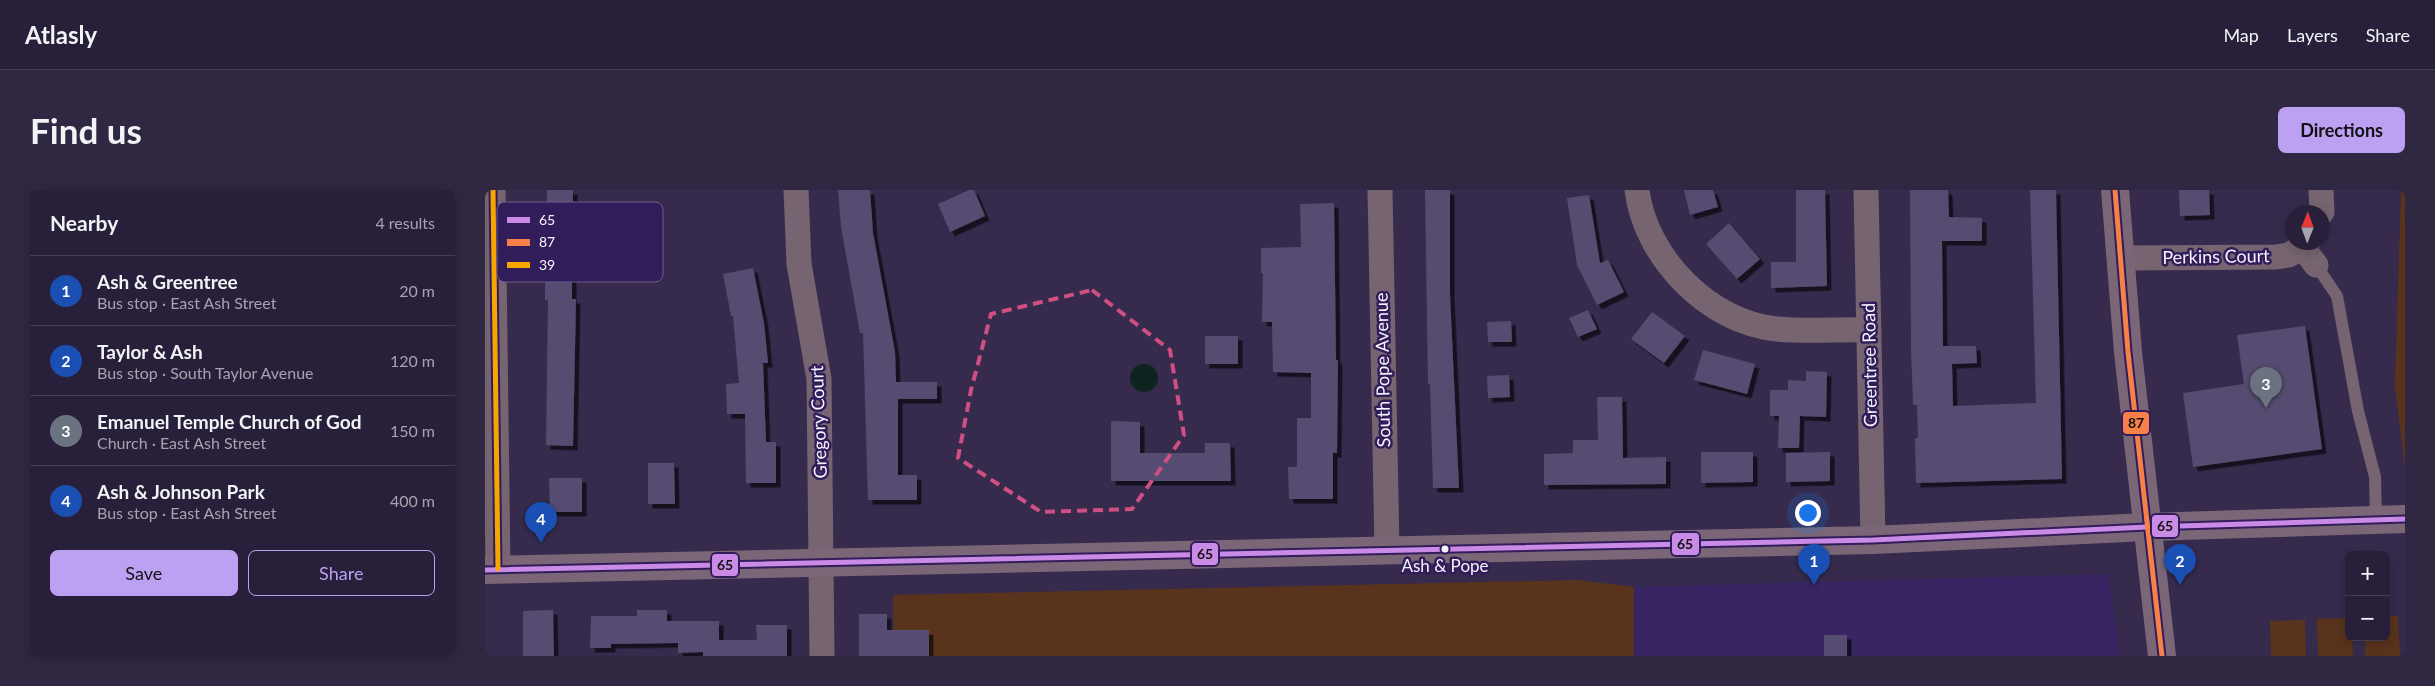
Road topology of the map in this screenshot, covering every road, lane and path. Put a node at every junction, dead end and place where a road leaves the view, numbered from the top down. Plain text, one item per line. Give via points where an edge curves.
1 (493, 190) edge
2 (796, 190) edge
3 (1380, 190) edge
4 (1637, 190) edge
5 (1866, 190) edge
6 (2115, 190) edge
7 (2321, 190) edge
8 (2322, 205) edge
9 (489, 226) edge
10 (2309, 252) edge
11 (2121, 258) junction
12 (1869, 330) junction
13 (2405, 519) edge
14 (2376, 520) junction
15 (2147, 527) junction
16 (1873, 540) junction
17 (1387, 550) junction
18 (822, 562) junction
19 (492, 570) edge
20 (822, 656) edge
21 (2162, 656) edge

1 - 9 street
2 - 18 street, Gregory Court via 799,264 819,379
3 - 17 street, South Pope Avenue
4 - 12 street via 1647,226 1662,255 1706,302 1738,319 1776,330
5 - 12 street, Greentree Road
6 - 11 street
7 - 8 street
9 - 19 street
10 - 11 street, Perkins Court via 2276,257
10 - 14 lane via 2337,296 2358,412 2375,477
11 - 15 street
12 - 16 street, Greentree Road
13 - 14 street
14 - 15 street
15 - 16 street
15 - 21 street
16 - 17 street
17 - 18 street
18 - 19 street
18 - 20 street, Gregory Court

